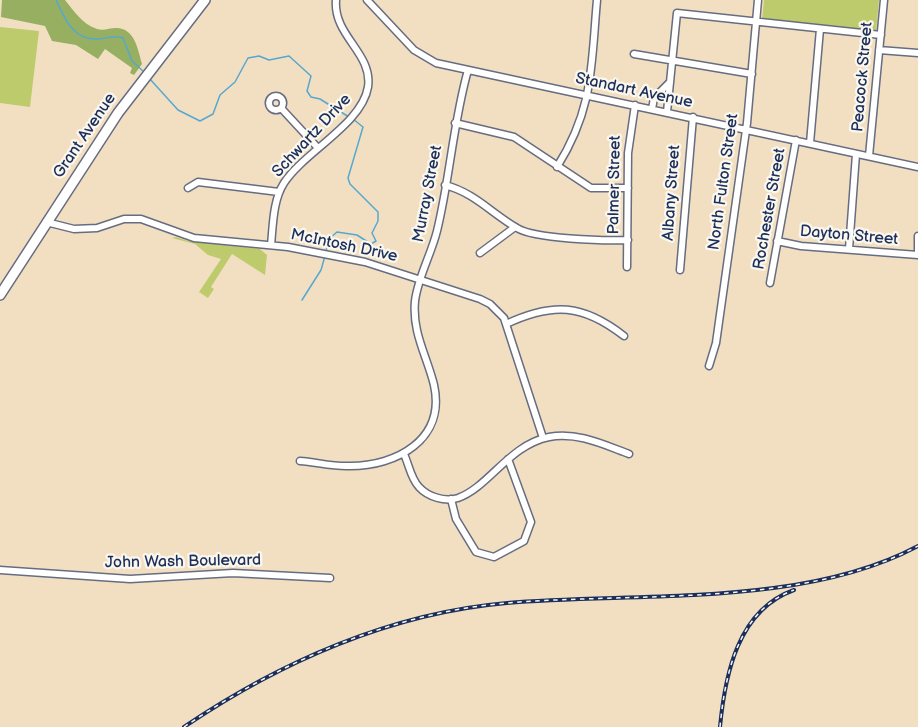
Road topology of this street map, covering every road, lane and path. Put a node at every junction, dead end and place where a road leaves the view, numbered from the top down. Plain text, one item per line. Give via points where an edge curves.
1 (205, 0) edge
2 (336, 0) edge
3 (367, 0) edge
4 (597, 0) edge
5 (758, 0) edge
6 (884, 0) edge
7 (756, 23) junction
8 (819, 29) junction
9 (880, 35) junction
10 (879, 50) junction
11 (918, 53) edge
12 (634, 54) dead end
13 (671, 60) junction
14 (468, 70) junction
15 (752, 74) junction
16 (670, 82) junction
17 (588, 96) junction
18 (635, 105) junction
19 (281, 108) dead end
20 (652, 109) junction
21 (667, 112) junction
22 (693, 117) junction
23 (455, 123) junction
24 (746, 130) junction
25 (796, 140) junction
26 (810, 143) junction
27 (318, 148) junction
28 (856, 154) junction
29 (869, 156) junction
30 (557, 167) junction
31 (918, 167) edge
32 (445, 185) junction
33 (188, 188) dead end
34 (628, 188) junction
35 (279, 192) junction
36 (46, 222) junction
37 (514, 227) junction
38 (918, 236) edge
39 (628, 240) junction
40 (777, 241) junction
41 (271, 245) junction
42 (849, 249) junction
43 (480, 253) dead end
44 (918, 255) edge
45 (627, 267) dead end
46 (680, 270) dead end
47 (421, 279) junction
48 (770, 283) dead end
49 (0, 295) edge
50 (506, 324) junction
51 (624, 336) dead end
52 (709, 366) dead end
53 (543, 438) junction
54 (404, 454) junction
55 (629, 454) dead end
56 (508, 459) junction
57 (300, 461) dead end
58 (451, 499) junction
59 (0, 570) edge
60 (330, 578) dead end

1 - 36 highway, Grant Avenue via 136,88
2 - 27 street, Schwartz Drive via 337,20 364,62 368,87 356,111
3 - 14 street, Standart Avenue via 423,57
4 - 17 street
5 - 7 street, North Fulton Street
6 - 9 street, Peacock Street
7 - 8 street
7 - 13 street via 676,14
7 - 15 street, North Fulton Street
8 - 9 street
8 - 26 street
9 - 10 street, Peacock Street
10 - 11 street
10 - 29 street, Peacock Street
12 - 13 street
13 - 15 street
13 - 16 street
14 - 17 street, Standart Avenue
14 - 23 street, Murray Street
15 - 24 street, North Fulton Street
16 - 20 street via 654,98
16 - 21 street
17 - 18 street, Standart Avenue
17 - 30 street via 576,132
18 - 20 street, Standart Avenue
18 - 34 street, Palmer Street via 629,135
19 - 27 street
20 - 21 street, Standart Avenue
21 - 22 street, Standart Avenue
22 - 24 street, Standart Avenue
22 - 46 street, Albany Street
23 - 30 street via 514,137
23 - 32 street, Murray Street
24 - 25 street, Standart Avenue
24 - 52 street, North Fulton Street via 716,343
25 - 26 street, Standart Avenue
25 - 40 street, Rochester Street
26 - 28 street, Standart Avenue
27 - 35 street, Schwartz Drive
28 - 29 street, Standart Avenue
28 - 42 street
29 - 31 street, Standart Avenue
30 - 34 street via 591,188
32 - 37 street via 471,194
32 - 47 street, Murray Street via 437,233
33 - 35 street, Schwartz Drive via 198,182
34 - 39 street, Palmer Street
35 - 41 street, Schwartz Drive
36 - 41 street, McIntosh Drive via 74,229 141,219 194,238
36 - 49 highway, Grant Avenue
37 - 39 street via 539,234
37 - 43 street
38 - 44 street
39 - 45 street, Palmer Street
40 - 42 street, Dayton Street
40 - 48 street, Rochester Street
41 - 47 street, McIntosh Drive via 337,256
42 - 44 street, Dayton Street
47 - 50 street, McIntosh Drive via 490,304
47 - 54 street, Murray Street via 415,326 434,383 436,403 426,433
50 - 51 street via 540,310 571,309 595,317
50 - 53 street, McIntosh Drive
53 - 55 street via 577,436
53 - 56 street
54 - 57 street, Murray Street via 388,462 357,466
54 - 58 street via 419,487 436,497
56 - 58 street via 461,496
56 - 58 street via 531,522 524,541 494,557 477,552 456,519
59 - 60 street, John Wash Boulevard via 130,579 234,573

